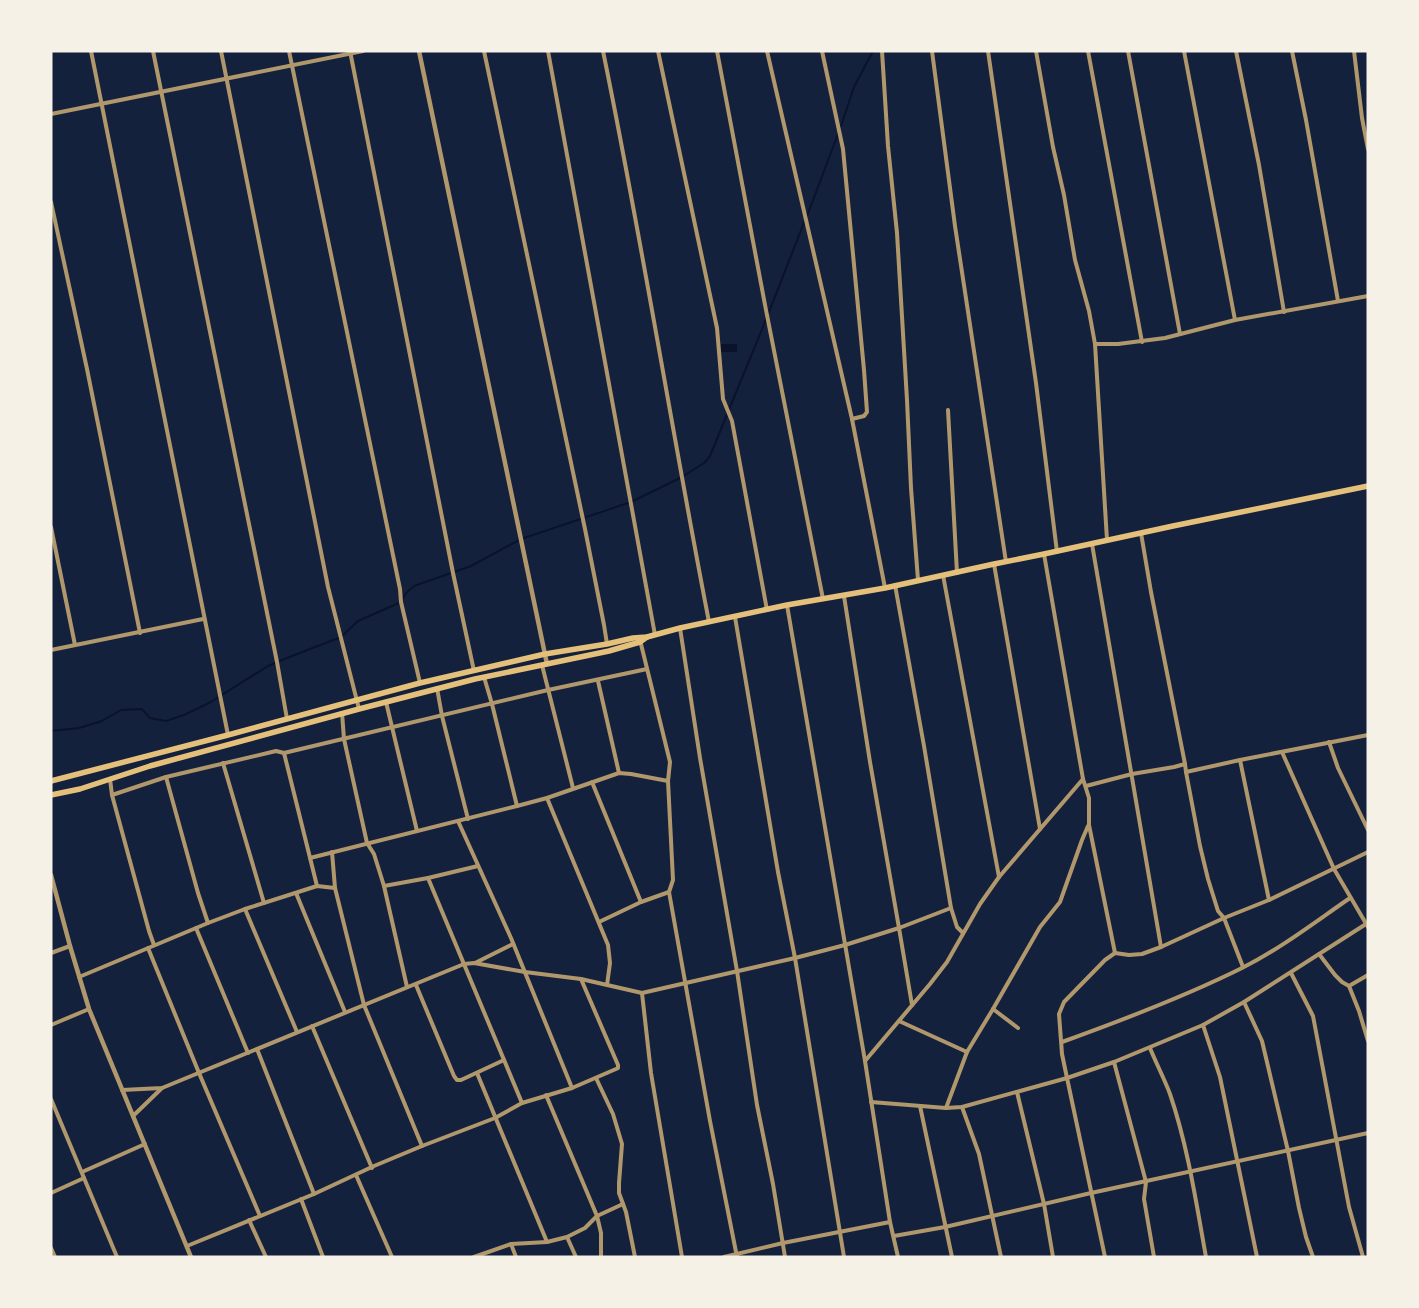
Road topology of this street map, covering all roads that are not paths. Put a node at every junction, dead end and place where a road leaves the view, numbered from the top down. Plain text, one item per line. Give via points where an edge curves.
1 (91, 51) edge
2 (153, 51) edge
3 (221, 51) edge
4 (289, 51) edge
5 (363, 51) edge
6 (419, 51) edge
7 (484, 51) edge
8 (548, 51) edge
9 (603, 51) edge
10 (658, 51) edge
11 (717, 51) edge
12 (767, 51) edge
13 (822, 51) edge
14 (882, 51) edge
15 (932, 51) edge
16 (988, 51) edge
17 (1036, 51) edge
18 (1088, 51) edge
19 (1128, 51) edge
20 (1184, 51) edge
21 (1236, 51) edge
22 (1292, 51) edge
23 (1354, 51) edge
24 (350, 52) edge
25 (292, 66) junction
26 (227, 79) junction
27 (162, 92) junction
28 (102, 104) junction
29 (51, 114) edge
30 (1368, 149) edge
31 (51, 202) edge
32 (1368, 296) edge
33 (1338, 301) junction
34 (1284, 312) junction
35 (1235, 320) junction
36 (1180, 334) junction
37 (1142, 342) junction
38 (1094, 344) junction
39 (948, 410) dead end
40 (852, 419) junction
41 (1368, 486) edge
42 (51, 527) edge
43 (1141, 533) junction
44 (1107, 540) junction
45 (1092, 544) junction
46 (1057, 552) junction
47 (1044, 554) junction
48 (1006, 562) junction
49 (994, 564) junction
50 (957, 573) junction
51 (943, 575) junction
52 (918, 580) junction
53 (895, 586) junction
54 (885, 588) junction
55 (844, 596) junction
56 (824, 599) junction
57 (787, 605) junction
58 (768, 610) junction
59 (735, 617) junction
60 (205, 620) junction
61 (709, 622) junction
62 (680, 628) junction
63 (140, 633) junction
64 (655, 635) junction
65 (640, 640) junction
66 (607, 644) junction
67 (75, 645) junction
68 (51, 650) edge
69 (545, 654) junction
70 (545, 665) junction
71 (647, 669) junction
72 (474, 671) junction
73 (484, 677) junction
74 (598, 681) junction
75 (420, 683) junction
76 (437, 688) junction
77 (548, 690) junction
78 (357, 700) junction
79 (386, 702) junction
80 (492, 704) junction
81 (359, 709) junction
82 (342, 714) junction
83 (442, 716) junction
84 (287, 719) junction
85 (393, 727) junction
86 (1368, 734) edge
87 (228, 735) junction
88 (344, 739) junction
89 (1329, 742) junction
90 (1282, 752) junction
91 (284, 753) junction
92 (1240, 760) junction
93 (223, 764) junction
94 (1185, 764) junction
95 (1186, 772) junction
96 (619, 773) junction
97 (1132, 774) junction
98 (166, 777) junction
99 (110, 779) junction
100 (1083, 779) junction
101 (51, 781) edge
102 (668, 781) junction
103 (592, 782) junction
104 (1086, 786) junction
105 (573, 788) junction
106 (112, 794) junction
107 (51, 795) edge
108 (547, 798) junction
109 (517, 806) junction
110 (468, 819) junction
111 (458, 821) junction
112 (1089, 825) junction
113 (1040, 829) junction
114 (1368, 830) edge
115 (417, 831) junction
116 (368, 843) junction
117 (332, 852) junction
118 (1368, 852) edge
119 (310, 858) junction
120 (478, 866) junction
121 (1334, 868) junction
122 (51, 875) edge
123 (999, 877) junction
124 (428, 878) junction
125 (317, 886) junction
126 (384, 886) junction
127 (335, 888) junction
128 (669, 892) junction
129 (296, 893) junction
130 (1350, 898) junction
131 (1269, 900) junction
132 (641, 902) junction
133 (264, 903) junction
134 (951, 908) junction
135 (245, 909) junction
136 (1224, 918) junction
137 (599, 922) junction
138 (208, 923) junction
139 (1367, 925) edge
140 (196, 928) junction
141 (900, 928) junction
142 (963, 933) junction
143 (513, 944) junction
144 (154, 945) junction
145 (845, 945) junction
146 (70, 946) junction
147 (1161, 947) junction
148 (148, 948) junction
149 (51, 953) edge
150 (1115, 953) junction
151 (1319, 954) junction
152 (795, 958) junction
153 (474, 963) junction
154 (464, 964) junction
155 (1243, 967) junction
156 (736, 971) junction
157 (525, 972) junction
158 (1291, 973) junction
159 (1368, 975) edge
160 (79, 977) junction
161 (581, 979) junction
162 (686, 984) junction
163 (416, 985) junction
164 (607, 985) junction
165 (1349, 986) junction
166 (407, 987) junction
167 (642, 993) junction
168 (1244, 1002) junction
169 (364, 1005) junction
170 (912, 1005) junction
171 (89, 1009) junction
172 (994, 1010) junction
173 (345, 1012) junction
174 (899, 1021) junction
175 (51, 1024) edge
176 (1203, 1025) junction
177 (312, 1026) junction
178 (1018, 1028) dead end
179 (297, 1032) junction
180 (1368, 1041) edge
181 (1062, 1042) junction
182 (1150, 1048) junction
183 (257, 1049) junction
184 (967, 1052) junction
185 (248, 1053) junction
186 (504, 1060) junction
187 (865, 1062) junction
188 (1114, 1062) junction
189 (199, 1073) junction
190 (477, 1074) junction
191 (596, 1078) junction
192 (1067, 1078) junction
193 (162, 1088) junction
194 (572, 1088) junction
195 (122, 1090) junction
196 (1017, 1092) junction
197 (546, 1095) junction
198 (51, 1099) edge
199 (871, 1102) junction
200 (522, 1104) junction
201 (920, 1106) junction
202 (962, 1107) junction
203 (946, 1108) junction
204 (133, 1116) junction
205 (495, 1118) junction
206 (1368, 1133) edge
207 (1336, 1140) junction
208 (145, 1144) junction
209 (422, 1146) junction
210 (1288, 1151) junction
211 (1238, 1161) junction
212 (372, 1168) junction
213 (82, 1172) junction
214 (1190, 1172) junction
215 (356, 1175) junction
216 (84, 1178) junction
217 (1146, 1182) junction
218 (51, 1192) edge
219 (1091, 1193) junction
220 (314, 1194) junction
221 (301, 1199) junction
222 (623, 1204) junction
223 (1044, 1204) junction
224 (260, 1216) junction
225 (597, 1216) junction
226 (992, 1216) junction
227 (249, 1220) junction
228 (890, 1222) junction
229 (945, 1227) junction
230 (840, 1231) junction
231 (894, 1236) junction
232 (567, 1237) junction
233 (547, 1242) junction
234 (783, 1243) junction
235 (511, 1244) junction
236 (187, 1246) junction
237 (51, 1248) edge
238 (737, 1255) edge
239 (55, 1257) edge
240 (117, 1257) edge
241 (191, 1257) edge
242 (266, 1257) edge
243 (323, 1257) edge
244 (392, 1257) edge
245 (474, 1257) edge
246 (516, 1257) edge
247 (576, 1257) edge
248 (600, 1257) edge
249 (635, 1257) edge
250 (682, 1257) edge
251 (724, 1257) edge
252 (785, 1257) edge
253 (844, 1257) edge
254 (898, 1257) edge
255 (952, 1257) edge
256 (1001, 1257) edge
257 (1053, 1257) edge
258 (1105, 1257) edge
259 (1154, 1257) edge
260 (1206, 1257) edge
261 (1257, 1257) edge
262 (1314, 1257) edge
263 (1362, 1257) edge

1 - 28 street
2 - 27 street
3 - 26 street
4 - 25 street
5 - 24 street
6 - 69 street
7 - 66 street
8 - 64 street
9 - 61 street
10 - 58 street via 717,328 723,395 732,421
11 - 56 street
12 - 40 street
13 - 40 street via 843,149 864,370 867,412
14 - 52 street via 897,233
15 - 48 street
16 - 46 street
17 - 38 street via 1074,260
18 - 37 street
19 - 36 street
20 - 35 street
21 - 34 street
22 - 33 street
23 - 30 street
24 - 25 street
24 - 72 street
25 - 26 street
25 - 75 street
26 - 27 street
26 - 78 street via 328,587
27 - 28 street
27 - 84 street
28 - 29 street
28 - 60 street
31 - 63 street
32 - 33 street
33 - 34 street
34 - 35 street
35 - 36 street
36 - 37 street
37 - 38 street
38 - 44 street
39 - 50 street
40 - 54 street
41 - 43 highway
42 - 67 street
43 - 44 highway
43 - 94 street
44 - 45 highway
45 - 46 highway
45 - 97 street
46 - 47 highway
47 - 48 highway
47 - 100 street
48 - 49 highway
49 - 50 highway
49 - 113 street
50 - 51 highway
51 - 52 highway
51 - 123 street
52 - 53 highway
53 - 54 highway
53 - 134 street
54 - 55 highway
55 - 56 highway
55 - 141 street
56 - 57 highway
57 - 58 highway
57 - 145 street
58 - 59 highway
59 - 61 highway
59 - 152 street
60 - 63 street
60 - 87 street
61 - 62 highway
62 - 64 highway
62 - 156 street
63 - 67 street
64 - 65 highway
65 - 66 highway
65 - 70 highway via 609,651
65 - 71 street
66 - 69 highway
67 - 68 street
69 - 70 street
69 - 72 highway
70 - 73 highway
70 - 77 street
71 - 74 street
71 - 102 street via 670,762
72 - 75 highway
73 - 76 highway
73 - 80 street
74 - 77 street
74 - 96 street
75 - 78 highway
76 - 79 highway
76 - 83 street
77 - 80 street
77 - 105 street
78 - 81 street
78 - 84 highway
79 - 81 highway
79 - 85 street
80 - 83 street
80 - 109 street
81 - 82 highway
82 - 88 street
82 - 99 highway
83 - 85 street
83 - 110 street
84 - 87 highway
85 - 88 street
85 - 115 street
86 - 89 street
87 - 101 highway
88 - 91 street
88 - 116 street
89 - 90 street
89 - 114 street
90 - 92 street
90 - 121 street
91 - 93 street via 276,751
91 - 119 street
92 - 95 street
92 - 131 street
93 - 98 street
93 - 133 street
94 - 95 street
94 - 97 street
95 - 136 street via 1208,879 1218,911
96 - 102 street
96 - 103 street
97 - 104 street
97 - 147 street
98 - 106 street
98 - 138 street
99 - 106 street
99 - 107 highway
100 - 104 street
100 - 113 street
102 - 128 street via 673,880
103 - 105 street
103 - 132 street
104 - 112 street
105 - 108 street
106 - 144 street
108 - 109 street
108 - 137 street
109 - 110 street
110 - 111 street
111 - 115 street
111 - 120 street
112 - 150 street
112 - 172 street via 1060,902 1040,927
113 - 123 street
115 - 116 street
116 - 117 street
116 - 126 street
117 - 119 street
117 - 127 street
118 - 121 street
119 - 125 street
120 - 124 street
120 - 143 street
121 - 130 street
121 - 131 street
122 - 146 street
123 - 142 street
124 - 126 street
124 - 154 street
125 - 127 street
125 - 129 street
126 - 166 street
127 - 169 street
128 - 132 street
128 - 162 street
129 - 133 street
129 - 173 street
130 - 139 street
130 - 155 street
131 - 136 street
132 - 137 street
133 - 135 street
134 - 141 street
134 - 142 street via 957,927
135 - 138 street
135 - 179 street
136 - 147 street
136 - 155 street
137 - 164 street via 608,945
138 - 140 street
139 - 151 street
140 - 144 street
140 - 185 street
141 - 145 street
141 - 170 street
142 - 170 street via 947,962
143 - 153 street
143 - 157 street
144 - 148 street
145 - 152 street
145 - 187 street
146 - 149 street
146 - 160 street
147 - 150 street via 1142,954
148 - 160 street
148 - 189 street
150 - 181 street via 1064,1002 1059,1014
151 - 158 street
151 - 165 street via 1335,975
152 - 156 street
152 - 230 street
153 - 154 street
153 - 157 street
154 - 163 street
154 - 186 street
155 - 181 street via 1181,996
156 - 162 street
156 - 234 street
157 - 161 street
157 - 194 street
158 - 168 street
158 - 207 street via 1313,1016
159 - 165 street
160 - 171 street
161 - 164 street
161 - 191 street via 618,1065 618,1068
162 - 167 street
162 - 238 street
163 - 166 street
163 - 190 street via 454,1076 461,1080
164 - 167 street
165 - 180 street
166 - 169 street
167 - 250 street via 651,1073
168 - 176 street
168 - 210 street via 1262,1042
169 - 173 street
169 - 209 street
170 - 174 street
171 - 175 street
171 - 195 street
172 - 178 street
172 - 184 street
173 - 177 street
174 - 184 street
174 - 187 street
176 - 182 street
176 - 211 street via 1220,1077
177 - 179 street
177 - 212 street
179 - 183 street
181 - 192 street
182 - 188 street
182 - 214 street via 1180,1126
183 - 185 street
183 - 220 street
184 - 203 street
185 - 189 street
186 - 190 street
186 - 200 street
187 - 199 street
188 - 192 street
188 - 217 street
189 - 193 street
189 - 224 street
190 - 205 street
191 - 194 street
191 - 222 street via 613,1114 622,1144 618,1183
192 - 196 street
192 - 219 street
193 - 195 street
193 - 204 street
194 - 197 street
195 - 204 street
196 - 202 street
196 - 223 street
197 - 200 street
197 - 225 street
198 - 213 street
199 - 201 street
199 - 228 street
200 - 205 street
201 - 203 street
201 - 229 street
202 - 203 street
202 - 226 street via 979,1154
204 - 208 street
205 - 209 street
205 - 233 street
206 - 207 street
207 - 210 street
207 - 263 street
208 - 213 street
208 - 236 street
209 - 212 street
210 - 211 street
210 - 262 street via 1306,1237
211 - 214 street
211 - 261 street
212 - 215 street
213 - 216 street
214 - 217 street
214 - 260 street
215 - 220 street
215 - 244 street
216 - 218 street
216 - 240 street
217 - 219 street
217 - 259 street via 1144,1199
219 - 223 street
219 - 258 street
220 - 221 street
221 - 224 street
221 - 243 street
222 - 225 street
222 - 249 street
223 - 226 street
223 - 257 street
224 - 227 street
225 - 232 street via 585,1228
225 - 248 street via 601,1233
226 - 229 street
226 - 256 street
227 - 236 street
227 - 242 street
228 - 230 street
228 - 231 street
229 - 231 street
229 - 255 street
230 - 234 street
230 - 253 street
231 - 254 street
232 - 233 street
232 - 247 street
233 - 235 street
234 - 238 street
234 - 252 street
235 - 245 street
235 - 246 street
236 - 241 street
237 - 239 street
238 - 251 street

